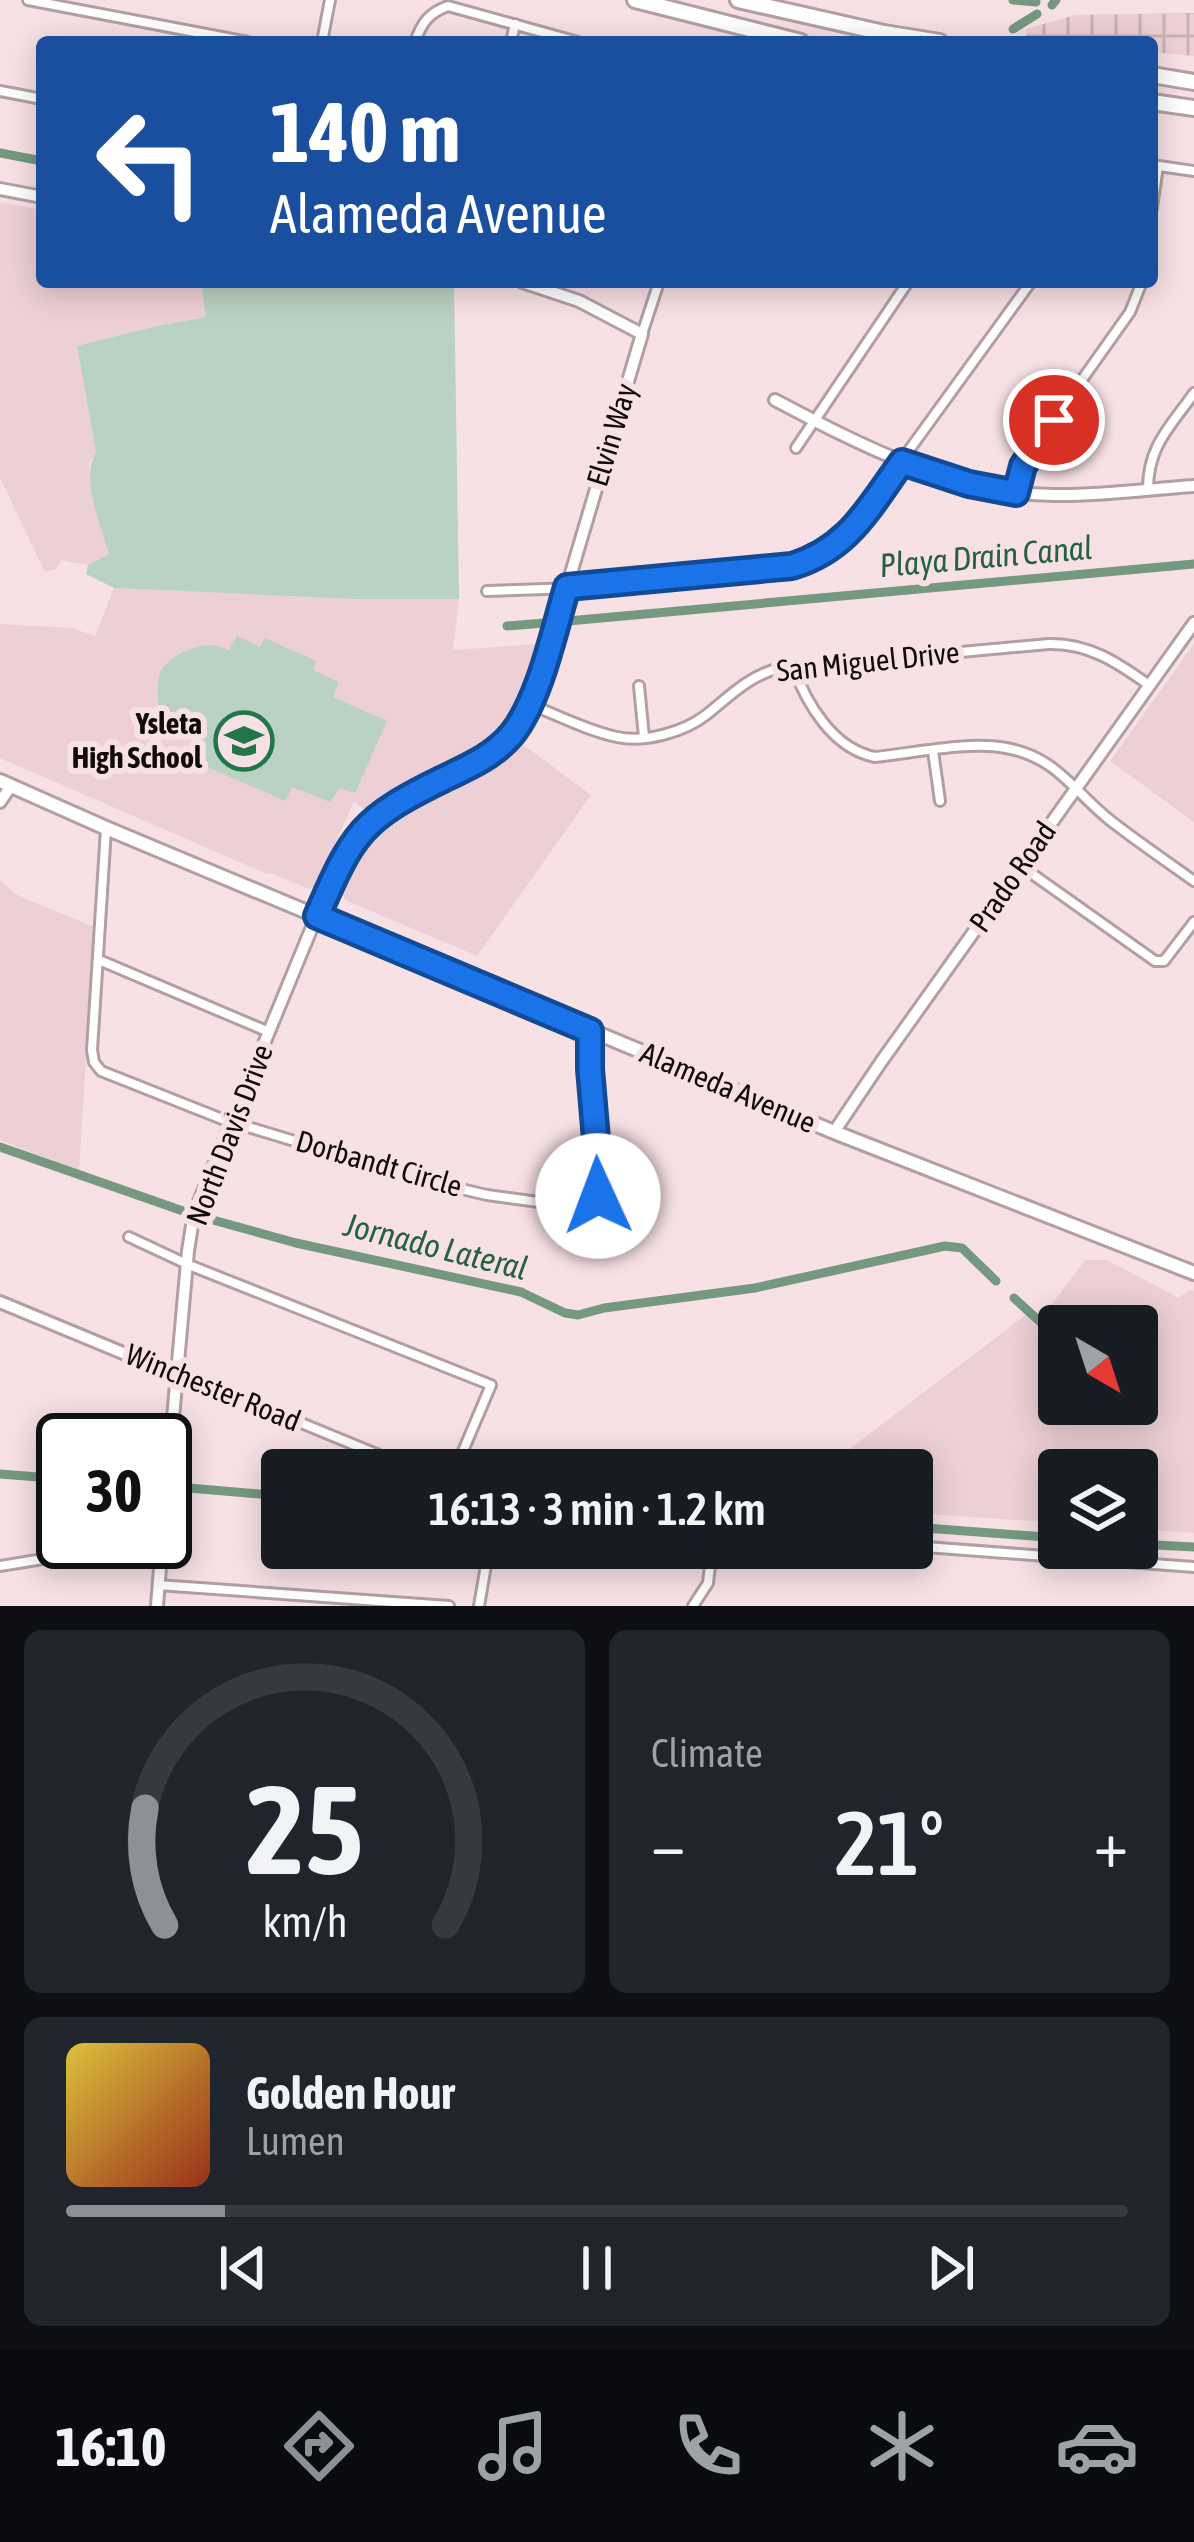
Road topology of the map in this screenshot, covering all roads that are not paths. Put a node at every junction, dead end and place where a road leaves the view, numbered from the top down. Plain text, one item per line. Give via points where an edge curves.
1 (28, 0) edge
2 (330, 0) edge
3 (635, 0) edge
4 (738, 0) edge
5 (514, 24) junction
6 (217, 36) edge
7 (323, 36) edge
8 (418, 36) edge
9 (512, 36) edge
10 (557, 36) edge
11 (777, 36) edge
12 (898, 36) edge
13 (1158, 76) edge
14 (1190, 81) edge
15 (0, 91) edge
16 (36, 98) edge
17 (1158, 103) edge
18 (1194, 108) edge
19 (1158, 165) edge
20 (1194, 171) edge
21 (0, 189) edge
22 (36, 196) edge
23 (540, 288) edge
24 (656, 288) edge
25 (904, 288) edge
26 (1027, 288) edge
27 (1140, 288) edge
28 (642, 334) junction
29 (1194, 393) edge
30 (775, 400) dead end
31 (813, 420) junction
32 (796, 448) dead end
33 (902, 462) junction
34 (1194, 486) edge
35 (1148, 489) junction
36 (1016, 493) junction
37 (567, 587) junction
38 (487, 591) dead end
39 (1194, 623) edge
40 (793, 666) junction
41 (1149, 685) junction
42 (639, 686) dead end
43 (529, 704) junction
44 (644, 737) junction
45 (933, 751) junction
46 (5, 783) edge
47 (1077, 787) junction
48 (940, 801) dead end
49 (0, 802) edge
50 (106, 828) junction
51 (1021, 866) junction
52 (1194, 881) edge
53 (317, 916) junction
54 (1194, 922) edge
55 (99, 960) junction
56 (590, 1031) junction
57 (269, 1032) junction
58 (232, 1120) junction
59 (834, 1132) junction
60 (129, 1237) dead end
61 (189, 1264) junction
62 (1194, 1274) edge
63 (0, 1302) edge
64 (176, 1375) junction
65 (173, 1413) edge
66 (364, 1449) edge
67 (464, 1449) edge
68 (933, 1548) edge
69 (36, 1560) edge
70 (0, 1566) edge
71 (1194, 1567) edge
72 (159, 1569) edge
73 (485, 1569) edge
74 (710, 1569) edge
75 (158, 1585) junction
76 (157, 1606) edge
77 (449, 1606) edge
78 (479, 1606) edge
79 (693, 1606) edge

1 - 6 street
2 - 7 street
3 - 11 highway
4 - 12 highway
5 - 8 street via 448,6 432,12
5 - 9 street
5 - 10 street
13 - 14 highway
15 - 16 street
17 - 18 highway
19 - 20 street
21 - 22 street
23 - 28 street
24 - 28 street, Elvin Way
25 - 31 street
26 - 33 street
27 - 36 street via 1028,456
28 - 37 street, Elvin Way
29 - 35 street via 1154,450
30 - 31 street
31 - 32 street
31 - 33 street
33 - 36 street
33 - 37 street via 849,533 811,560
34 - 35 street
35 - 36 street
37 - 38 street
37 - 43 street, Elvin Way
39 - 41 street, Prado Road
40 - 41 street, San Miguel Drive via 1063,644 1111,659
40 - 44 street, San Miguel Drive via 743,683 679,730
40 - 45 street via 812,708 863,754
41 - 47 street, Prado Road
42 - 44 street
43 - 44 street, San Miguel Drive via 615,737
43 - 53 street, North Davis Drive via 490,754 370,822 343,857
45 - 47 street via 1006,748
45 - 48 street
46 - 49 street
46 - 50 main road, Alameda Avenue
47 - 51 street, Prado Road
47 - 52 street
50 - 53 main road, Alameda Avenue
50 - 55 street, Dorbandt Circle
51 - 54 street via 1155,961 1164,961
51 - 59 street, Prado Road
53 - 56 main road, Alameda Avenue
53 - 57 street, North Davis Drive
55 - 57 street
55 - 58 street, Dorbandt Circle via 95,1065
56 - 58 street, Dorbandt Circle via 600,1186 583,1208 440,1185
56 - 59 main road, Alameda Avenue
57 - 58 street, North Davis Drive
58 - 61 street, North Davis Drive via 193,1220
59 - 62 main road, Alameda Avenue
60 - 61 street
61 - 64 street, North Davis Drive
61 - 67 street via 491,1385
63 - 64 street, Winchester Road
64 - 65 street, North Davis Drive
64 - 66 street, Winchester Road
68 - 71 street
69 - 70 street
72 - 75 street
73 - 78 street
74 - 79 street
75 - 76 street
75 - 77 street

